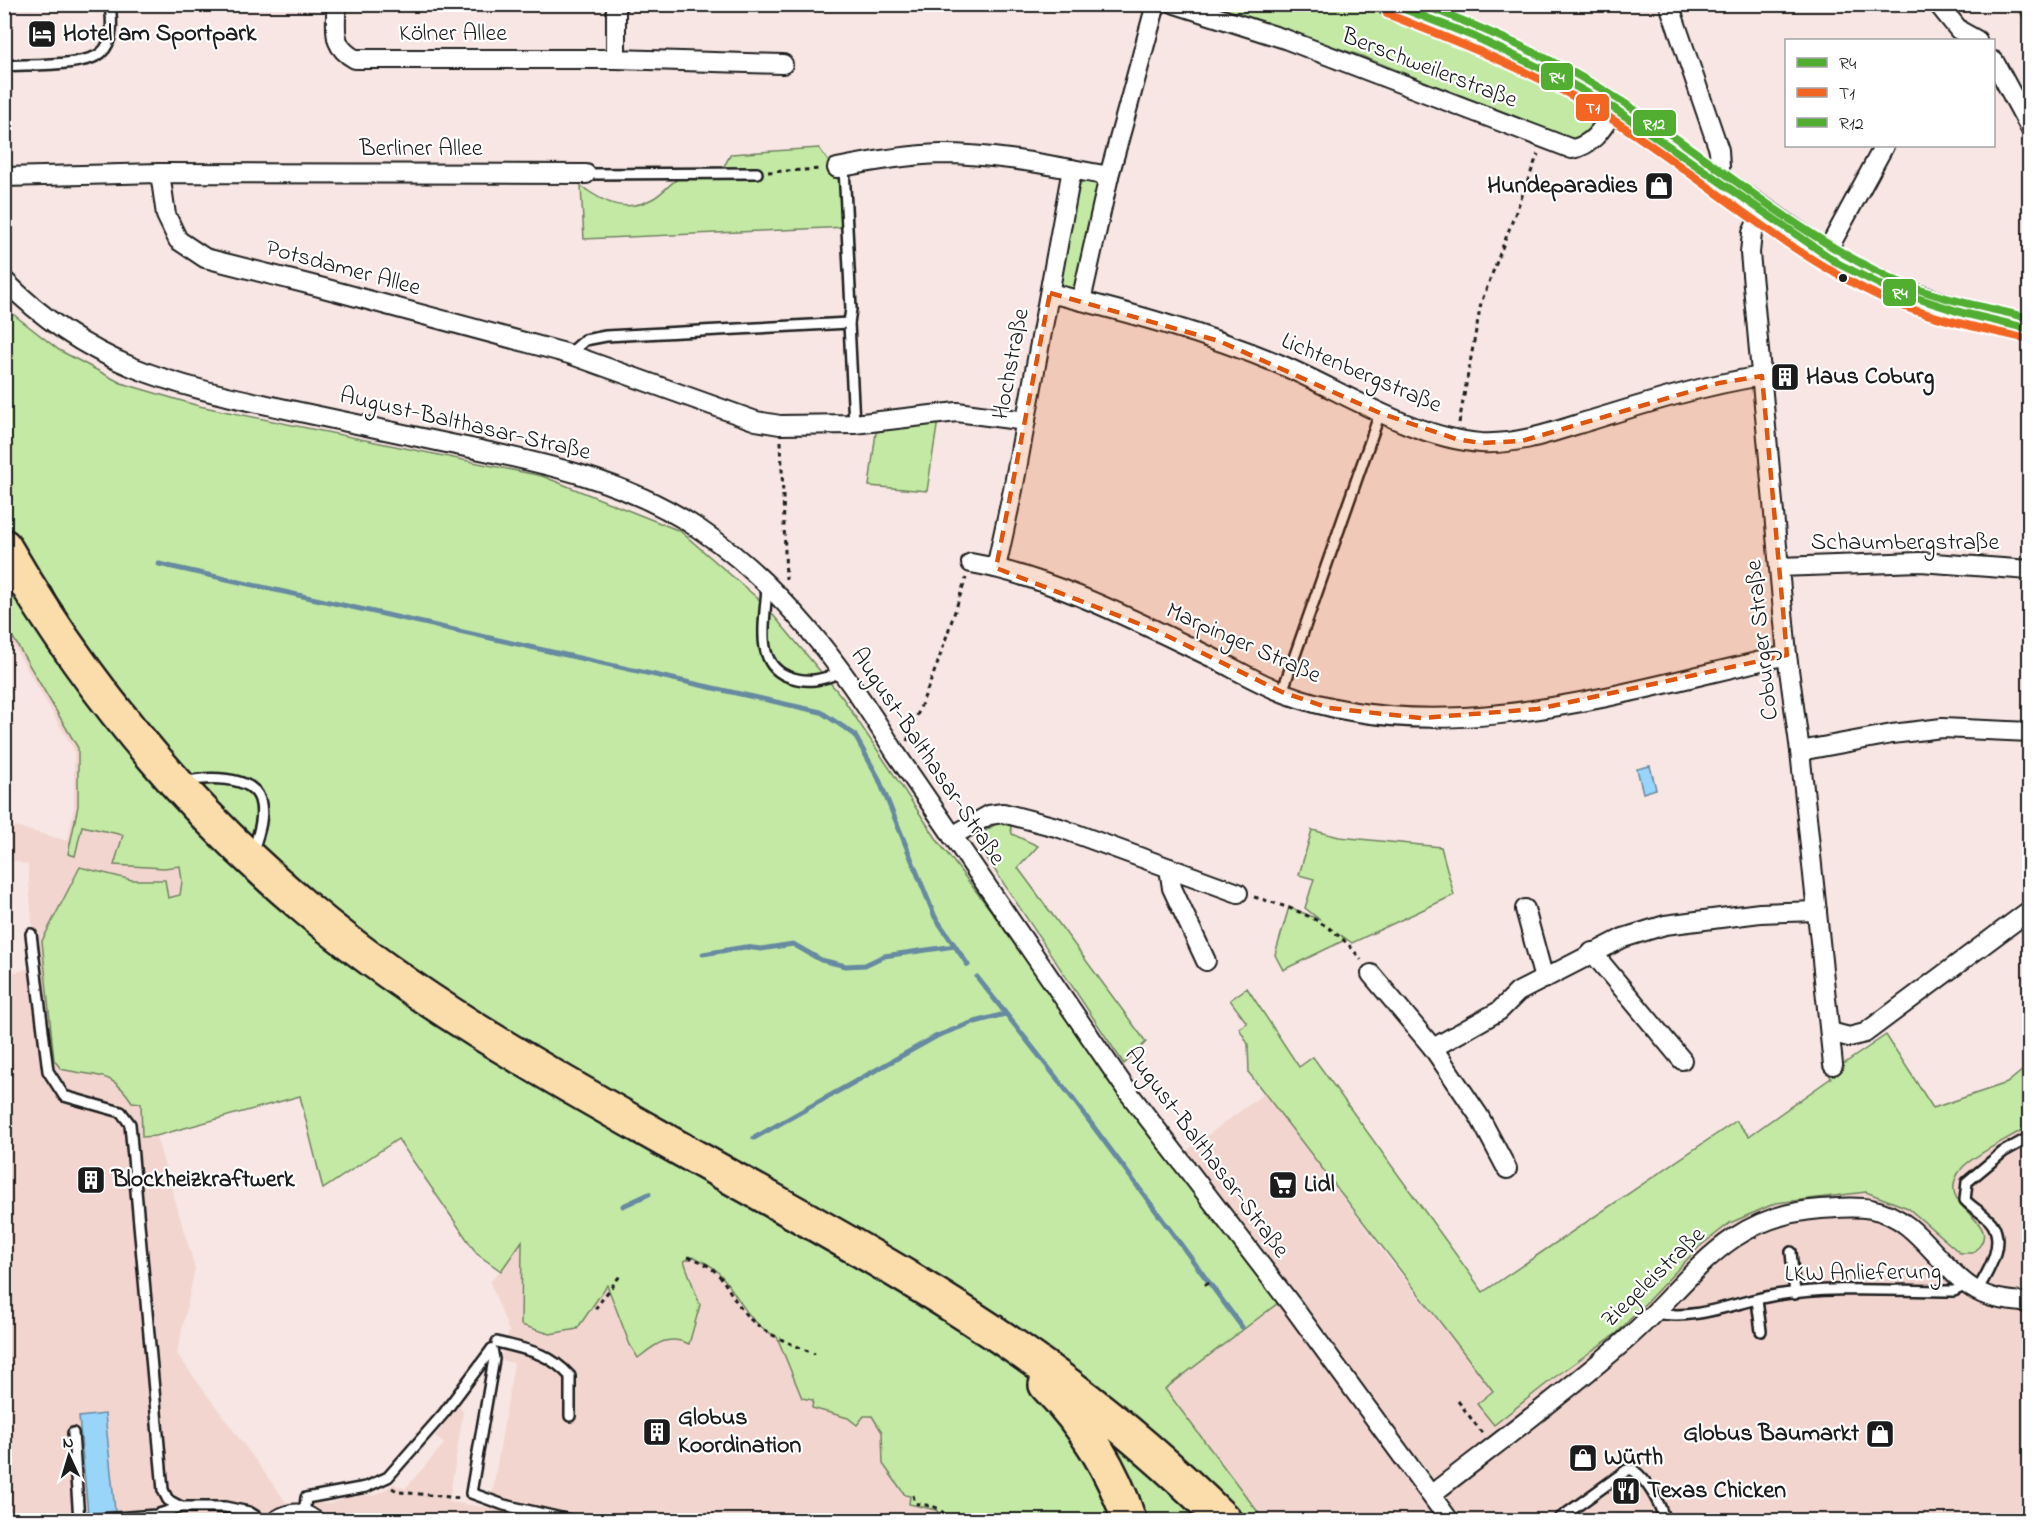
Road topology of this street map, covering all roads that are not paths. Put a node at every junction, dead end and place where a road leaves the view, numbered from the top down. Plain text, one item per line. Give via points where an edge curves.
1 (110, 4) edge
2 (336, 4) edge
3 (616, 4) edge
4 (1156, 4) edge
5 (1175, 4) edge
6 (1391, 4) edge
7 (1669, 4) edge
8 (1938, 4) edge
9 (1953, 35) edge
10 (1972, 39) edge
11 (616, 59) junction
12 (1995, 63) edge
13 (783, 64) dead end
14 (4, 66) edge
15 (1615, 109) junction
16 (2030, 128) edge
17 (1883, 147) edge
18 (840, 168) joint
19 (1072, 169) junction
20 (160, 173) junction
21 (757, 173) road end
22 (586, 174) joint
23 (1110, 176) junction
24 (4, 177) edge
25 (1715, 180) junction
26 (1762, 211) junction
27 (1825, 255) junction
28 (4, 280) edge
29 (1050, 293) junction
30 (1081, 301) junction
31 (849, 324) junction
32 (2030, 329) edge
33 (569, 354) junction
34 (1762, 376) junction
35 (1380, 413) junction
36 (1026, 421) junction
37 (854, 424) junction
38 (4, 546) edge
39 (971, 563) road end
40 (1779, 567) junction
41 (996, 568) junction
42 (2030, 570) edge
43 (768, 585) junction
44 (1787, 655) junction
45 (842, 672) junction
46 (1282, 692) junction
47 (2030, 732) edge
48 (1800, 751) junction
49 (177, 784) junction
50 (952, 836) junction
51 (251, 859) junction
52 (1169, 868) junction
53 (1238, 893) road end
54 (1525, 909) dead end
55 (2030, 909) edge
56 (1817, 911) junction
57 (31, 934) dead end
58 (1592, 952) junction
59 (1206, 961) dead end
60 (1371, 974) road end
61 (1544, 979) junction
62 (1830, 1032) junction
63 (1433, 1048) junction
64 (1682, 1060) dead end
65 (1833, 1065) dead end
66 (2030, 1137) edge
67 (1507, 1168) dead end
68 (1791, 1252) dead end
69 (1972, 1287) junction
70 (1795, 1294) junction
71 (1757, 1300) junction
72 (2030, 1303) edge
73 (1653, 1312) junction
74 (973, 1320) junction
75 (1761, 1331) dead end
76 (497, 1342) dead end
77 (570, 1416) dead end
78 (73, 1433) dead end
79 (1432, 1494) junction
80 (181, 1507) junction
81 (309, 1517) edge
82 (119, 1519) edge
83 (1559, 1519) edge
84 (79, 1521) edge
85 (88, 1521) edge
86 (262, 1521) edge
87 (277, 1521) edge
88 (570, 1521) edge
89 (1129, 1521) edge
90 (1224, 1521) edge
91 (1449, 1521) edge
92 (1664, 1521) edge

1 - 14 lane via 112,25 102,52 72,62
2 - 11 street, Kölner Allee via 337,43 341,51 355,58
3 - 11 street
4 - 23 street
5 - 15 street, Berschweilerstraße via 1285,39 1572,149 1585,147 1599,134
6 - 15 main road via 1542,66
7 - 25 street via 1719,150 1720,167
8 - 9 street
9 - 10 street
11 - 13 street, Kölner Allee
12 - 16 street
15 - 25 main road
17 - 27 street
18 - 19 street via 896,157 941,154
18 - 31 lane
19 - 23 street
19 - 29 street, Hochstraße
20 - 22 street, Berliner Allee
20 - 24 street, Berliner Allee
20 - 33 street, Potsdamer Allee via 166,215 178,240 205,258
21 - 22 lane, Berliner Allee
23 - 30 street
25 - 26 main road
26 - 27 main road
26 - 34 street, Coburger Straße via 1752,233 1750,253
27 - 32 main road via 1889,289
28 - 43 street, August-Balthasar-Straße via 57,327 97,352 143,372 212,393 541,462 630,492 699,528
29 - 30 street, Lichtenbergstraße
29 - 36 street, Hochstraße
30 - 35 street, Lichtenbergstraße via 1219,341
31 - 33 lane via 606,336 585,340
31 - 37 lane
33 - 37 street, Potsdamer Allee via 739,416 780,425
34 - 35 street, Lichtenbergstraße via 1719,383 1522,441 1481,443 1456,439
34 - 40 street, Coburger Straße
35 - 46 lane
36 - 37 street, Potsdamer Allee via 957,412
36 - 41 street, Hochstraße
38 - 49 highway via 80,667
39 - 41 street, Marpinger Straße
40 - 42 street, Schaumbergstraße via 1920,562
40 - 44 street, Coburger Straße
41 - 46 street, Marpinger Straße via 1155,630
43 - 45 street, August-Balthasar-Straße
43 - 45 lane via 764,640 768,662 780,673 800,681 817,682
44 - 46 street, Marpinger Straße via 1538,709 1467,718 1371,715 1329,708
44 - 48 street, Coburger Straße
45 - 50 street, August-Balthasar-Straße
47 - 48 street via 1942,728
48 - 56 street, Coburger Straße
49 - 51 highway
49 - 51 lane via 197,779 224,780 244,783 255,791 260,801 261,825
50 - 52 street via 989,815 1003,813 1060,828
50 - 79 street, August-Balthasar-Straße via 1128,1092
51 - 74 highway via 309,911 395,975 521,1059 847,1243
52 - 53 street
52 - 59 street via 1172,888
54 - 61 street
55 - 62 street via 1865,1034 1849,1037
56 - 58 street via 1760,913 1665,925
56 - 62 street, Coburger Straße
57 - 80 lane via 48,1071 64,1096 121,1112 130,1124 163,1490 168,1500
58 - 61 street
58 - 64 street
60 - 63 street
61 - 63 street via 1518,992 1478,1024
62 - 65 street, Coburger Straße
63 - 67 street via 1479,1116
66 - 69 lane via 1967,1182 1965,1200 1993,1225 1996,1238 1994,1256
68 - 70 lane
69 - 70 lane, LKW Anlieferung via 1954,1291
69 - 72 street, Ziegeleistraße via 1997,1299
69 - 73 street, Ziegeleistraße via 1904,1222 1889,1214 1847,1207 1816,1209 1757,1224 1719,1246
70 - 71 lane, LKW Anlieferung
71 - 73 lane, LKW Anlieferung via 1706,1314 1676,1317
71 - 75 lane
73 - 79 street, Ziegeleistraße via 1622,1344
74 - 89 highway via 1017,1355 1085,1433 1116,1484
74 - 90 highway via 1066,1383 1179,1476
76 - 77 lane via 537,1352 557,1362 570,1376
78 - 84 lane
79 - 91 street, August-Balthasar-Straße
80 - 82 lane via 156,1515
80 - 86 lane via 225,1507 249,1512
81 - 87 street via 289,1513
81 - 88 lane via 306,1498 366,1487 388,1476 492,1349 494,1359 471,1493
82 - 85 lane
83 - 92 lane via 1627,1470 1633,1470 1662,1510

